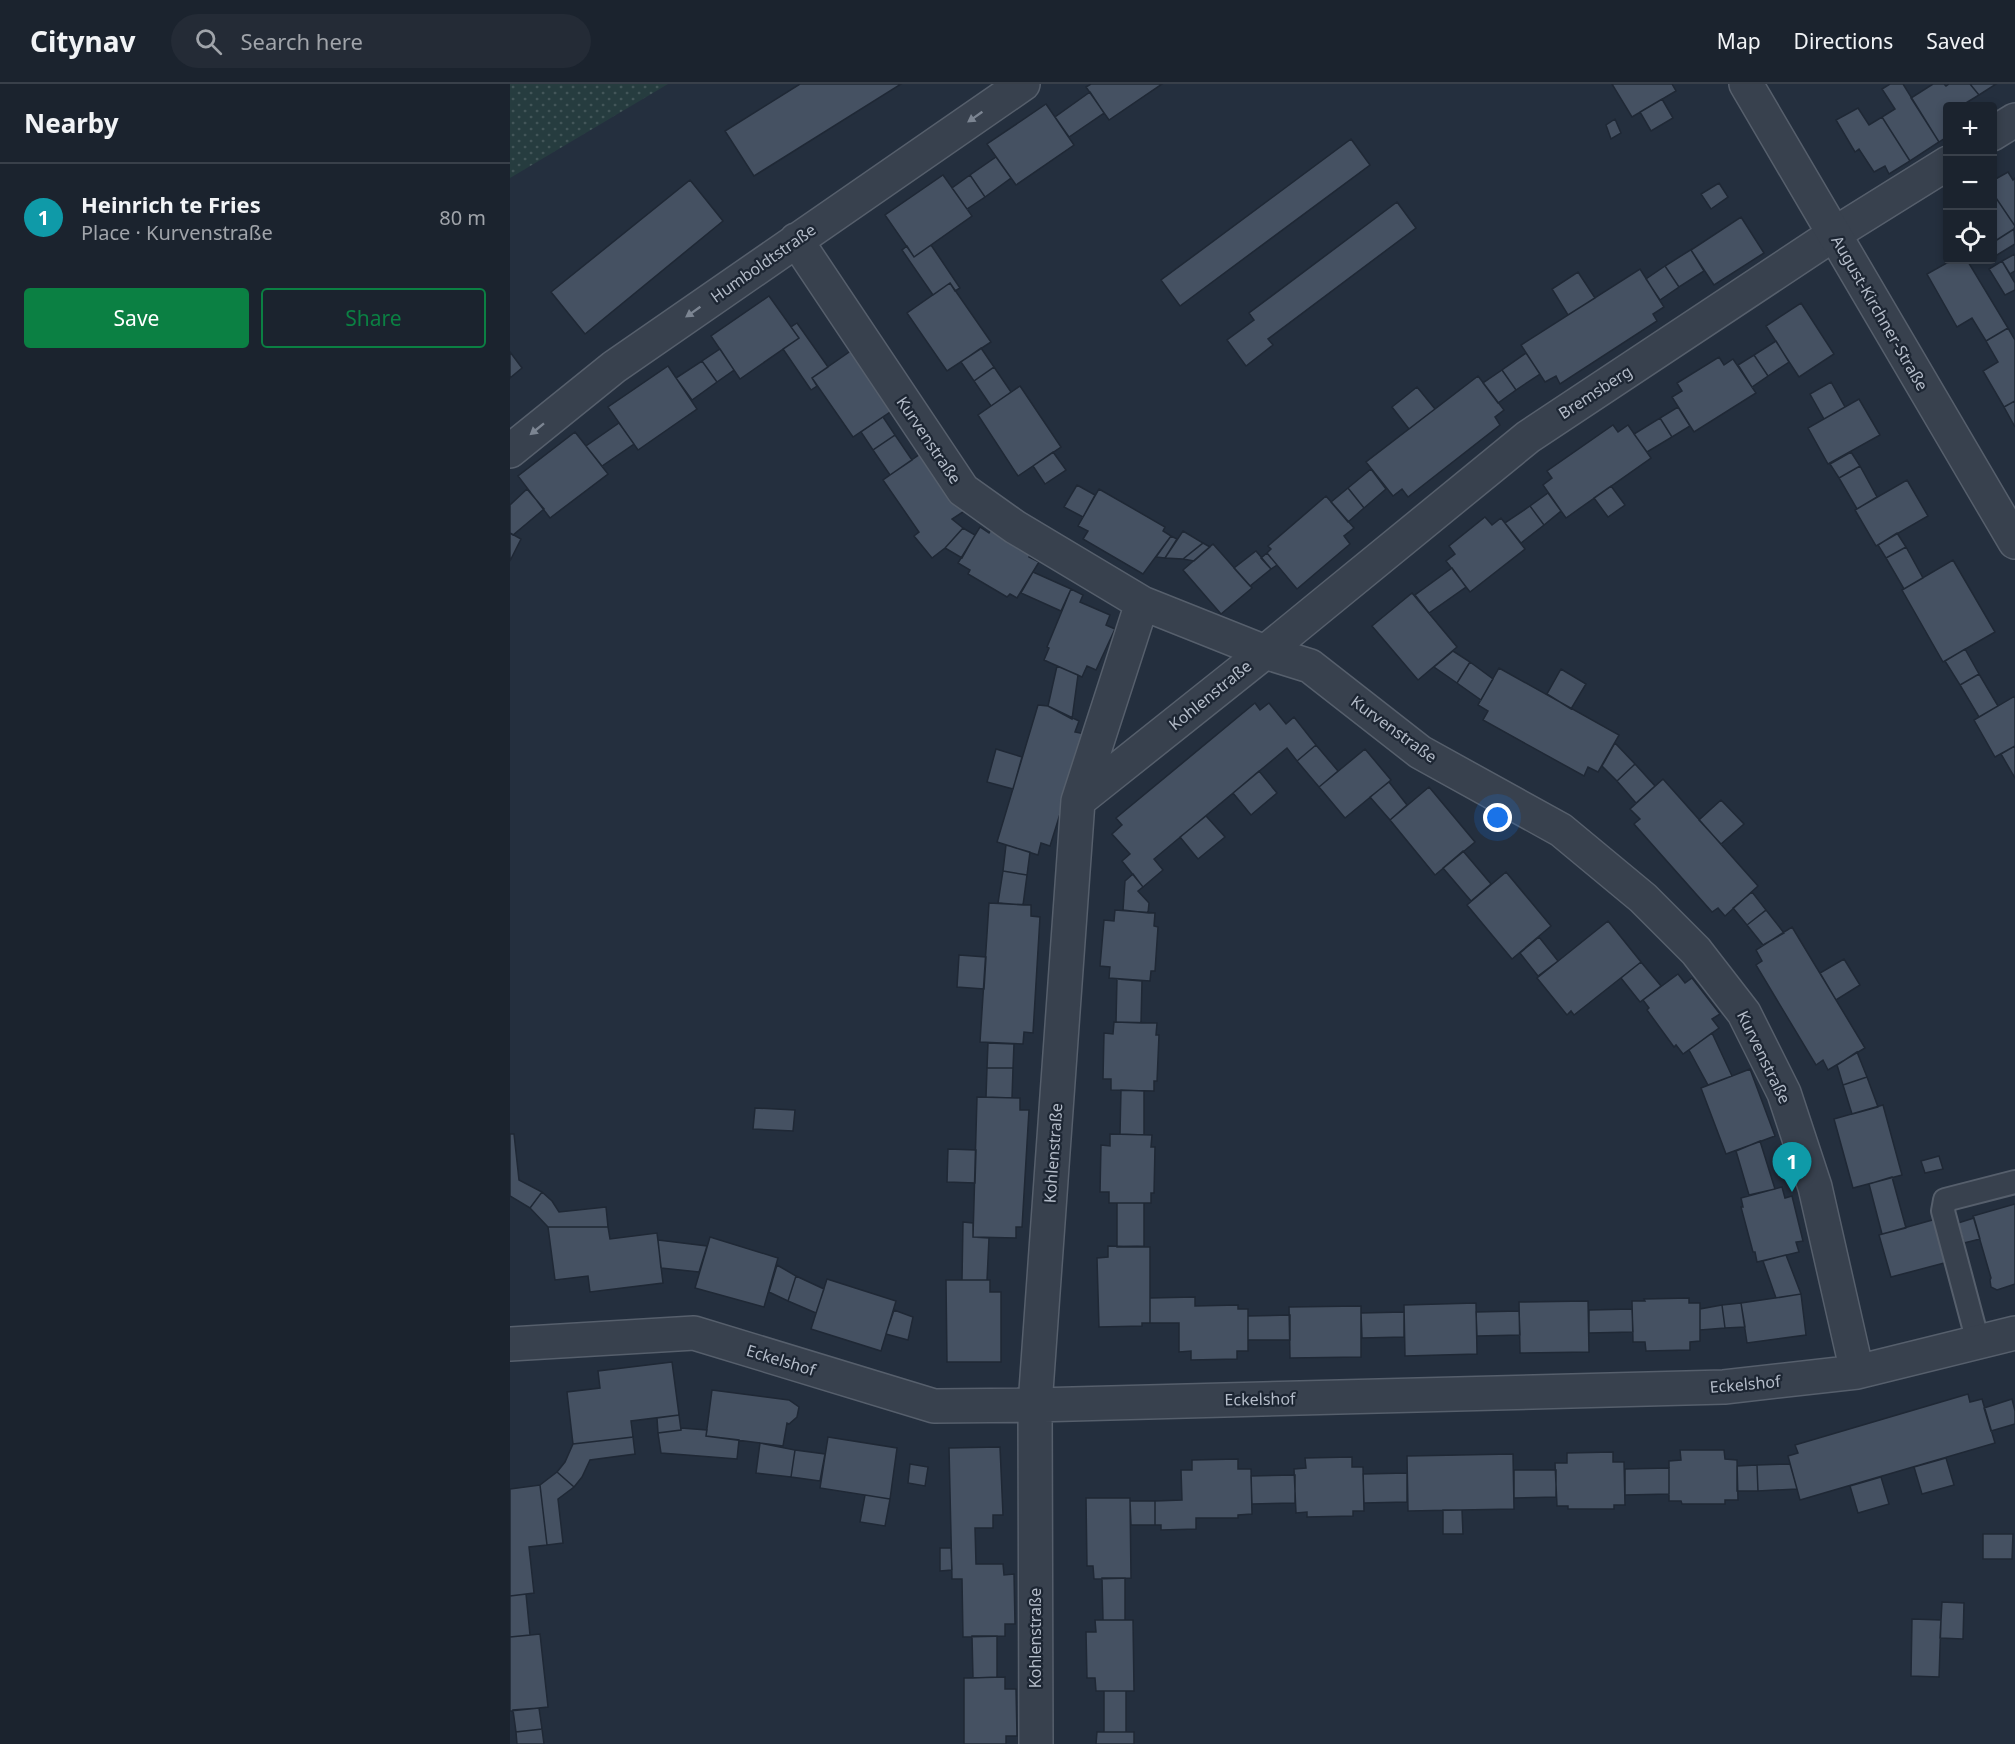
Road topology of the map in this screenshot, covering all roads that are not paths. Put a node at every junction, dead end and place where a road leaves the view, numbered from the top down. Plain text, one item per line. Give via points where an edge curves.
1 (1023, 84) edge
2 (1746, 84) edge
3 (2015, 120) edge
4 (1997, 131) edge
5 (1943, 166) edge
6 (1834, 234) junction
7 (796, 240) junction
8 (510, 451) edge
9 (2015, 542) edge
10 (1142, 603) junction
11 (1265, 652) junction
12 (1078, 801) junction
13 (2015, 1182) edge
14 (2015, 1333) edge
15 (1978, 1342) junction
16 (510, 1344) edge
17 (1857, 1372) junction
18 (1035, 1405) junction
19 (1036, 1744) edge

1 -> 7 street, Humboldtstraße
2 - 6 street, August-Kirchner-Straße
3 - 4 street
5 - 6 street, Bremsberg
6 - 9 street, August-Kirchner-Straße
6 - 11 street, Bremsberg via 1528,436
7 -> 8 street, Humboldtstraße via 614,367
7 - 10 street, Kurvenstraße via 963,490
10 - 11 street, Kurvenstraße
10 - 12 street
11 - 12 street, Kohlenstraße
11 - 17 street, Kurvenstraße via 1310,666 1420,752 1561,830 1643,898 1696,951 1744,1013 1784,1093 1815,1187
12 - 18 street, Kohlenstraße
13 - 15 lane via 1945,1200 1943,1211
14 - 15 street, Eckelshof
15 - 17 street, Eckelshof
16 - 18 street, Eckelshof via 694,1333 934,1406
17 - 18 street, Eckelshof via 1724,1387
18 - 19 street, Kohlenstraße

